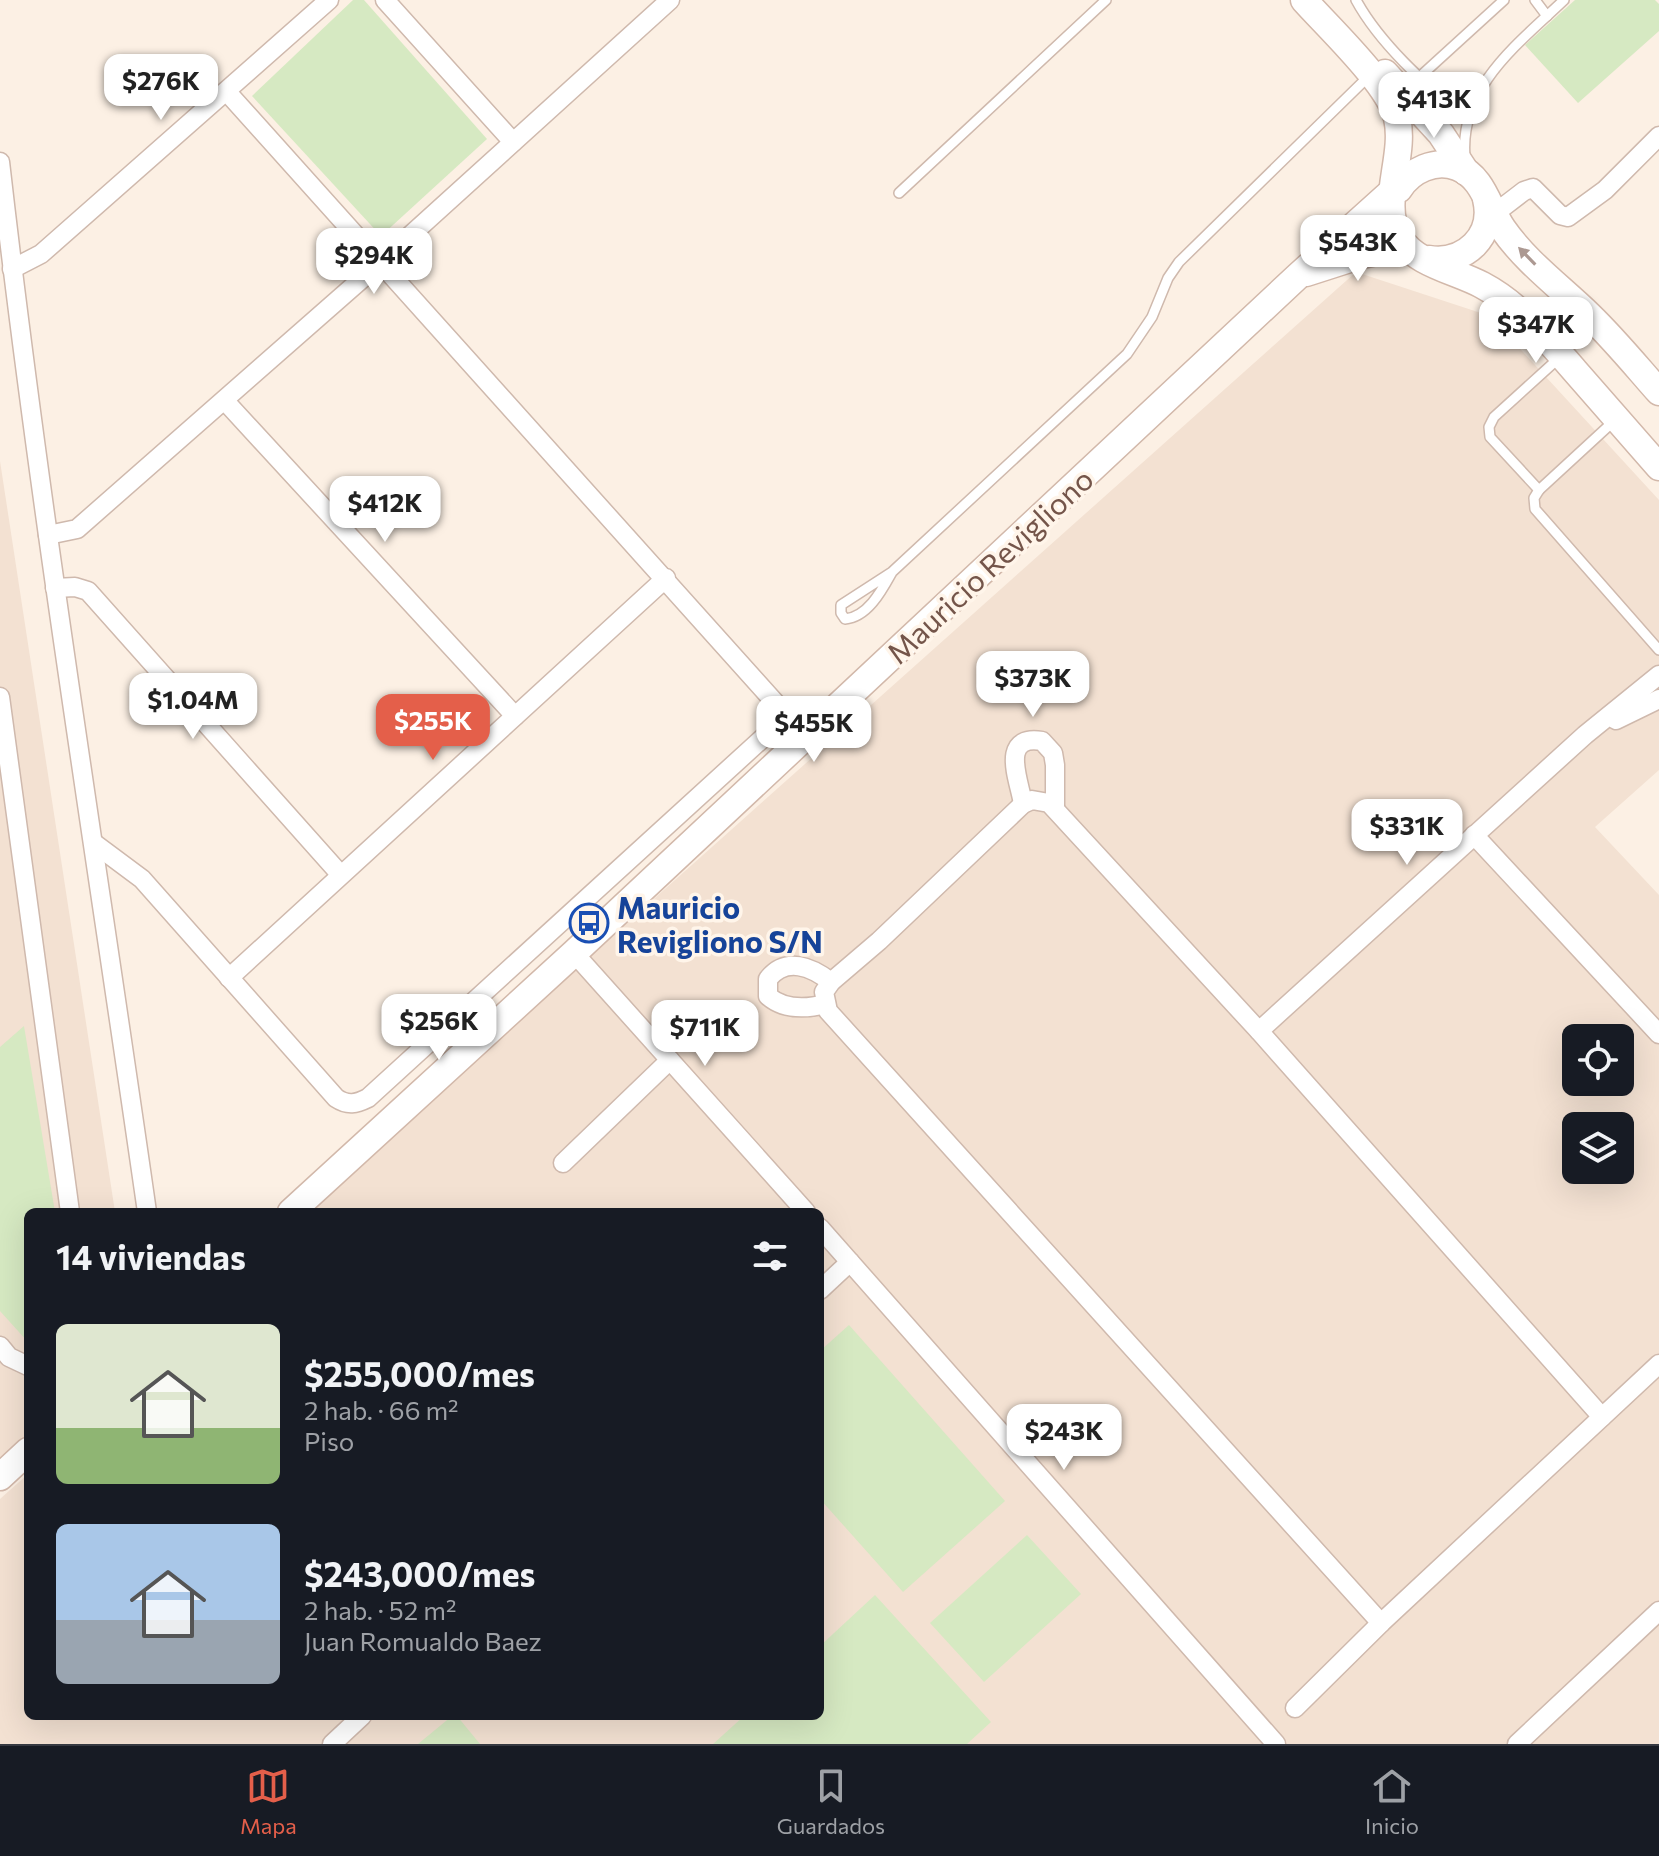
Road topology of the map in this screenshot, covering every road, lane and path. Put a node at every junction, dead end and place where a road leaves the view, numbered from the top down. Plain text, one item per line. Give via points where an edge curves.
1 (329, 0) edge
2 (385, 0) edge
3 (670, 0) edge
4 (1106, 0) edge
5 (1304, 0) edge
6 (1317, 0) edge
7 (1356, 0) edge
8 (1504, 0) edge
9 (1535, 0) edge
10 (1564, 0) edge
11 (1547, 16) junction
12 (1370, 75) junction
13 (1410, 85) junction
14 (227, 92) junction
15 (1467, 120) junction
16 (1659, 136) edge
17 (513, 142) junction
18 (0, 162) edge
19 (1466, 172) junction
20 (1398, 190) junction
21 (899, 193) dead end
22 (1490, 206) junction
23 (1412, 250) junction
24 (381, 262) junction
25 (12, 269) junction
26 (1299, 275) junction
27 (1562, 356) junction
28 (1659, 392) edge
29 (225, 401) junction
30 (1616, 419) junction
31 (1659, 467) edge
32 (1539, 490) junction
33 (48, 535) junction
34 (892, 572) junction
35 (666, 578) junction
36 (55, 588) junction
37 (1659, 650) edge
38 (1659, 675) edge
39 (0, 697) edge
40 (1659, 699) edge
41 (788, 715) junction
42 (515, 716) junction
43 (1585, 735) junction
44 (806, 737) junction
45 (1023, 804) junction
46 (1055, 808) junction
47 (1474, 835) junction
48 (95, 844) junction
49 (340, 874) junction
50 (574, 953) junction
51 (229, 978) junction
52 (831, 982) junction
53 (826, 1004) junction
54 (1259, 1031) junction
55 (1659, 1034) edge
56 (670, 1060) junction
57 (563, 1163) dead end
58 (69, 1208) edge
59 (146, 1208) edge
60 (295, 1208) edge
61 (802, 1208) edge
62 (824, 1233) edge
63 (850, 1262) junction
64 (824, 1286) edge
65 (0, 1346) edge
66 (24, 1364) edge
67 (1659, 1364) edge
68 (1602, 1417) junction
69 (24, 1455) edge
70 (0, 1477) edge
71 (1659, 1611) edge
72 (1381, 1623) junction
73 (1295, 1708) dead end
74 (358, 1720) edge
75 (332, 1744) edge
76 (1276, 1744) edge
77 (1517, 1744) edge

1 - 14 street
2 - 17 street
3 - 17 street
4 - 21 lane
5 - 12 main road
6 - 13 main road
7 - 13 lane
8 - 13 lane
9 - 11 lane
10 - 11 lane
11 - 15 lane via 1477,92
12 - 20 main road via 1389,98 1397,120
12 - 34 lane via 1179,262 1127,354
13 - 15 lane
13 - 19 main road
14 - 24 street
14 - 25 street via 41,254
15 - 19 lane
16 - 22 street via 1605,190 1568,217 1533,188
17 - 24 street
18 - 25 street
19 - 20 main road via 1447,165 1426,166
19 - 22 main road
20 - 23 main road via 1394,226
20 - 26 main road, Mauricio Revigliono
22 - 23 main road via 1479,241 1471,249 1451,259 1428,259
28 -> 22 main road via 1516,245
23 - 26 main road, Mauricio Revigliono via 1362,255
23 - 27 main road via 1495,293
24 - 29 street
24 - 35 street
25 - 33 street
26 - 44 main road, Mauricio Revigliono
27 - 30 main road
27 - 32 lane via 1489,427 1490,437
29 - 33 street via 77,529
29 - 42 street
30 - 31 main road
30 - 32 lane
32 - 37 lane via 1535,509
33 - 36 street
34 - 34 lane via 841,605 845,619 855,618 868,606
35 - 41 street
35 - 42 street
36 - 48 street
36 - 49 street via 88,591
38 - 43 street
39 - 58 street
40 - 43 street
41 - 44 street
41 - 51 street via 357,1104 336,1098
42 - 49 street
43 - 47 street
44 - 50 main road, Mauricio Revigliono
45 - 46 street via 1040,800
45 - 46 street via 1013,758 1016,750 1035,740 1053,753
45 - 52 street
46 - 54 street
47 - 54 street
47 - 55 street
48 - 51 street via 142,879
48 - 59 street
49 - 51 street
50 - 56 street
50 - 60 main road, Mauricio Revigliono
52 - 53 street via 824,992
52 - 53 street via 793,965 768,979 768,996 775,1001 810,1008
53 - 72 street
54 - 68 street
56 - 57 street
56 - 61 street
62 - 63 street
63 - 64 street
63 - 76 street
65 - 66 street
67 - 68 street
68 - 72 street
69 - 70 main road
71 - 77 street
72 - 73 street
74 - 75 street

